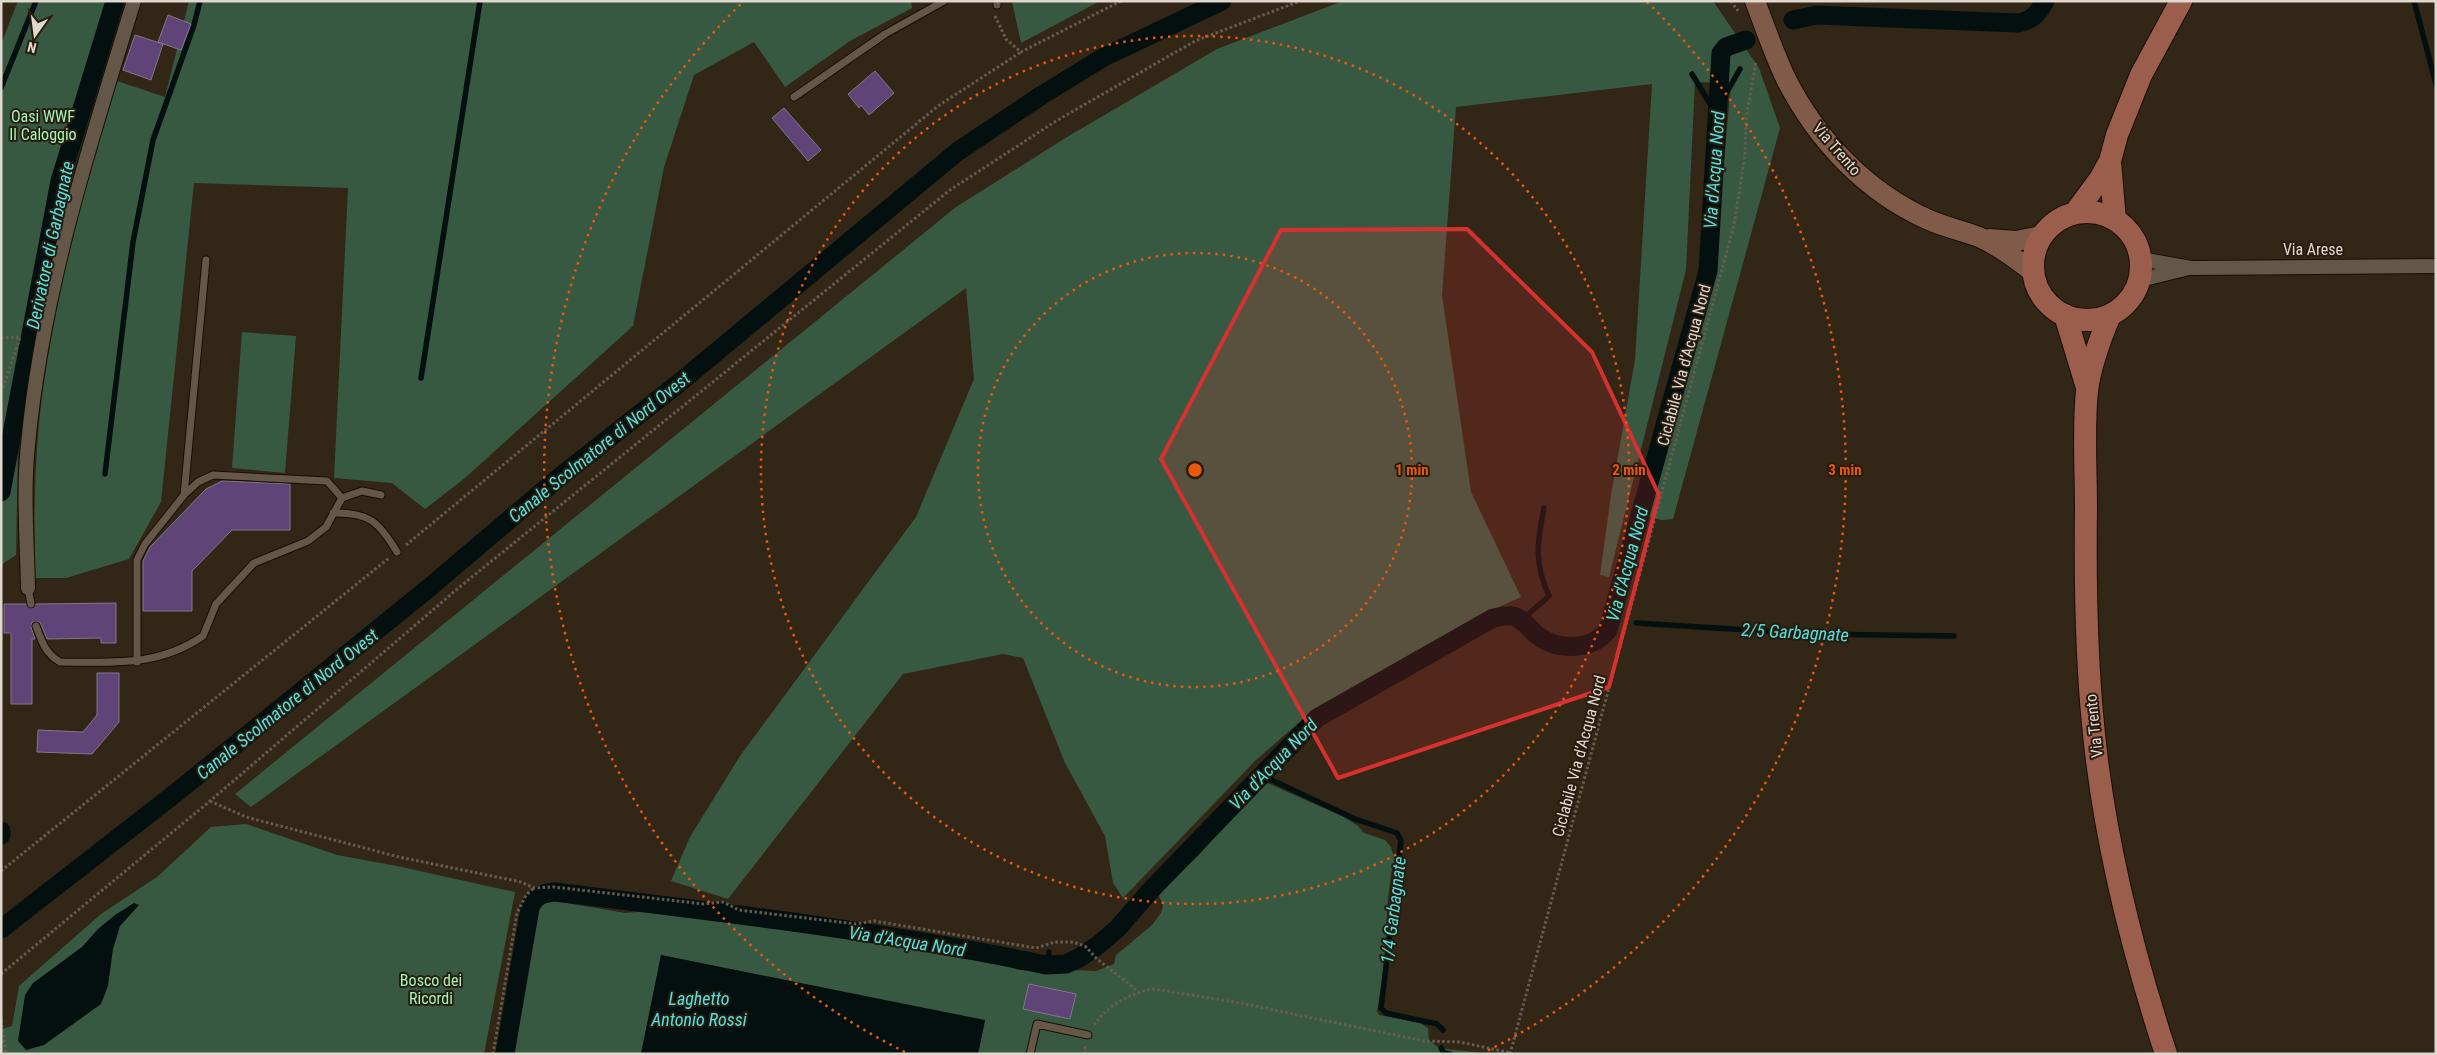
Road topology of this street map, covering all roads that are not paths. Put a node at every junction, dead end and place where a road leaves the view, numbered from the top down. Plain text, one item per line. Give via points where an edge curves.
1 (134, 1) edge
2 (944, 1) edge
3 (1755, 1) edge
4 (2181, 1) edge
5 (794, 98) dead end
6 (2110, 161) junction
7 (2075, 213) junction
8 (2115, 220) junction
9 (2042, 236) junction
10 (1980, 238) junction
11 (206, 260) dead end
12 (2436, 266) edge
13 (2190, 268) junction
14 (2140, 270) junction
15 (2033, 272) junction
16 (2065, 315) junction
17 (2110, 315) junction
18 (2087, 390) junction
19 (184, 495) junction
20 (381, 495) dead end
21 (342, 498) junction
22 (333, 513) junction
23 (397, 552) road end
24 (28, 588) joint
25 (31, 604) dead end
26 (36, 626) dead end
27 (137, 662) junction
28 (1088, 1035) road end
29 (1030, 1054) edge
30 (2166, 1054) edge

1 - 24 street via 78,184 43,342 28,445
2 - 5 lane via 885,34
3 - 10 street, Via Trento via 1797,99 1845,162 1867,183 1898,204 1929,220
4 - 6 main road via 2141,75
6 - 7 main road
6 - 8 main road
7 - 8 main road, Via Trento via 2099,214
7 - 9 main road, Via Trento via 2053,224
8 - 14 main road, Via Trento via 2137,243
9 - 10 street, Via Trento via 2016,241
9 - 15 main road via 2035,251
10 - 15 street, Via Trento via 2013,256
11 - 19 lane
12 - 13 street, Via Arese
13 - 14 street, Via Arese
13 - 14 street, Via Arese
14 - 17 main road, Via Trento via 2129,301
15 - 16 main road, Via Trento via 2047,302
16 - 17 main road, Via Trento via 2088,320
16 - 18 main road, Via Trento
17 - 18 main road, Via Trento
18 - 30 main road, Via Trento via 2087,623 2094,735 2120,893 2140,974
19 - 21 lane via 198,482 213,475 327,481
19 - 27 lane via 137,560
20 - 21 lane via 362,491
21 - 22 lane
22 - 23 lane via 367,517 377,524
22 - 27 lane via 326,527 308,541 254,563 216,604 203,636 164,656
24 - 25 lane
26 - 27 lane via 43,646 51,657 60,662
28 - 29 lane via 1036,1024

